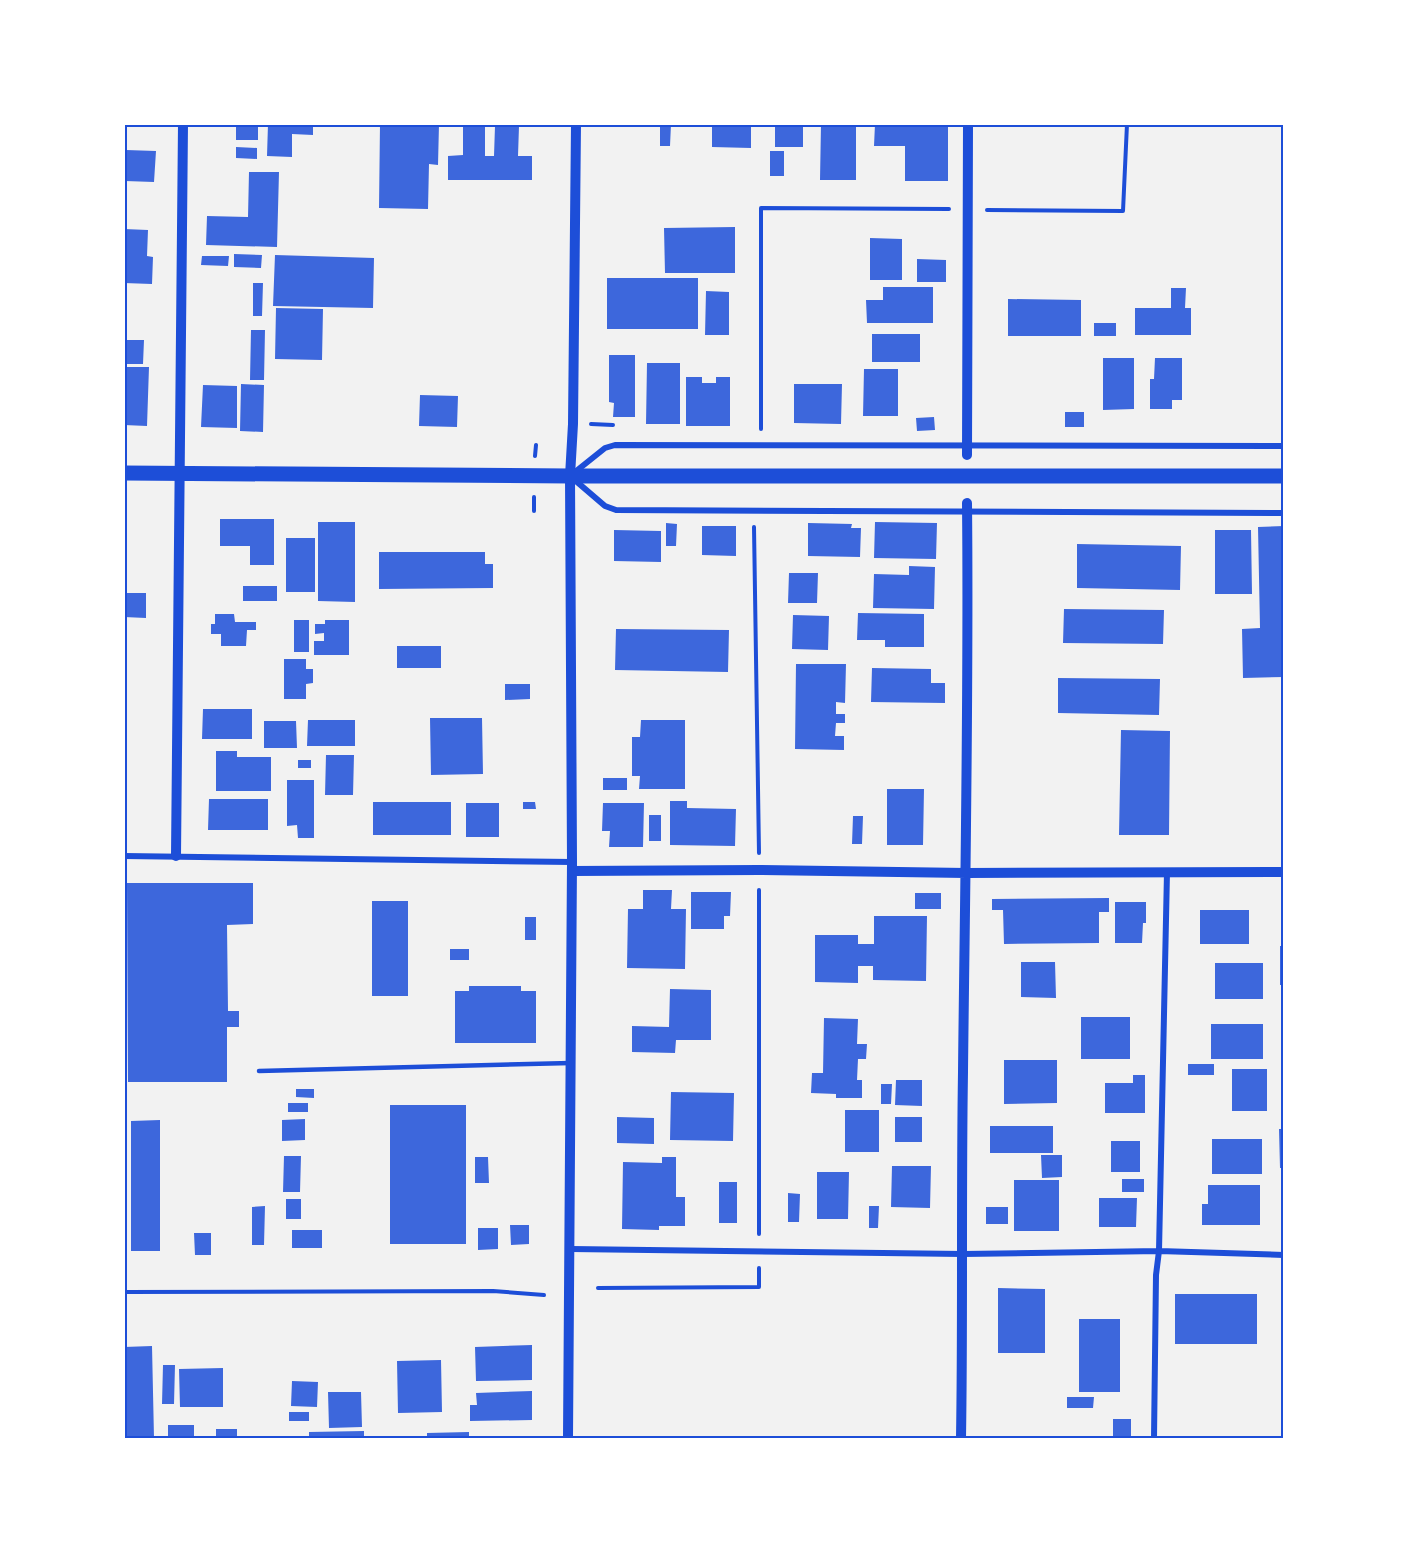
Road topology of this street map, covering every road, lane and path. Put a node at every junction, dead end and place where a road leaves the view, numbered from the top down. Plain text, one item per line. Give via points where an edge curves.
1 (183, 124) edge
2 (576, 124) edge
3 (968, 124) edge
4 (1127, 124) edge
5 (968, 209) junction
6 (761, 445) junction
7 (1284, 446) edge
8 (967, 450) junction
9 (124, 473) edge
10 (179, 474) junction
11 (570, 476) junction
12 (1284, 476) edge
13 (967, 507) junction
14 (754, 511) junction
15 (1284, 513) edge
16 (124, 856) edge
17 (176, 856) junction
18 (572, 867) junction
19 (759, 870) junction
20 (1167, 872) junction
21 (1284, 872) edge
22 (966, 873) junction
23 (571, 1063) junction
24 (259, 1071) dead end
25 (759, 1239) dead end
26 (571, 1249) junction
27 (1160, 1251) junction
28 (963, 1254) junction
29 (1284, 1255) edge
30 (759, 1263) dead end
31 (598, 1288) dead end
32 (124, 1292) edge
33 (544, 1295) dead end
34 (568, 1438) edge
35 (961, 1438) edge
36 (1154, 1438) edge

1 - 10 street
2 - 11 street
3 - 5 street
4 - 5 path via 1123,211
5 - 6 path via 761,208
5 - 8 street
6 - 8 street
6 - 11 street via 615,446 605,448
7 - 8 street
9 - 10 main road
10 - 11 main road
10 - 17 street
11 - 12 main road
11 - 14 street via 605,506 616,510
11 - 18 street
13 - 14 street
13 - 15 street
13 - 22 street
14 - 19 path
16 - 17 street
17 - 18 street
18 - 19 street
18 - 23 street
19 - 22 street
19 - 25 path
20 - 21 street
20 - 22 street
20 - 27 street
22 - 28 street
23 - 24 lane
23 - 26 street
26 - 28 street
26 - 34 street
27 - 28 street
27 - 29 street
27 - 36 street via 1156,1275
28 - 35 street
30 - 31 path via 759,1287
32 - 33 path via 493,1291

